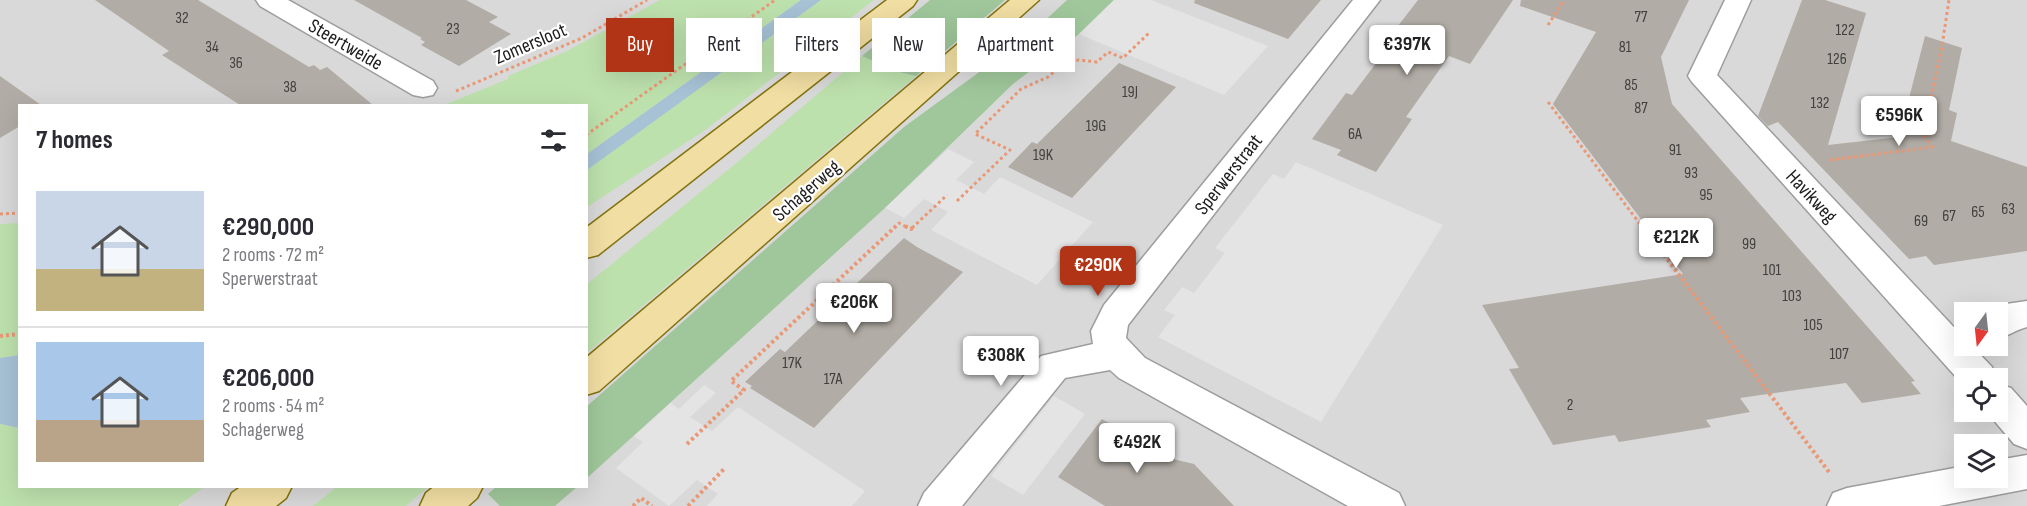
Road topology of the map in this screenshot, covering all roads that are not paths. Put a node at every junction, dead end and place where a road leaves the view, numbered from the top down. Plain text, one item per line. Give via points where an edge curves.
1 (269, 0) edge
2 (904, 0) edge
3 (1026, 0) edge
4 (1367, 0) edge
5 (1738, 0) edge
6 (423, 88) dead end
7 (588, 244) edge
8 (2027, 314) edge
9 (2008, 318) edge
10 (1116, 354) junction
11 (1970, 368) edge
12 (588, 378) edge
13 (2008, 411) edge
14 (2027, 433) edge
15 (2027, 472) edge
16 (269, 488) edge
17 (461, 488) edge
18 (1851, 505) edge
19 (246, 506) edge
20 (440, 506) edge
21 (939, 506) edge
22 (1384, 506) edge

1 - 6 street, Steertweide
2 - 7 main road
3 - 12 main road, Schagerweg
4 - 10 street, Sperwerstraat via 1109,326 1109,340
5 - 11 street, Havikweg via 1702,75
8 - 9 street
10 - 21 street via 1054,366
10 - 22 street via 1132,368
13 - 14 street
15 - 18 street
16 - 19 main road
17 - 20 main road

